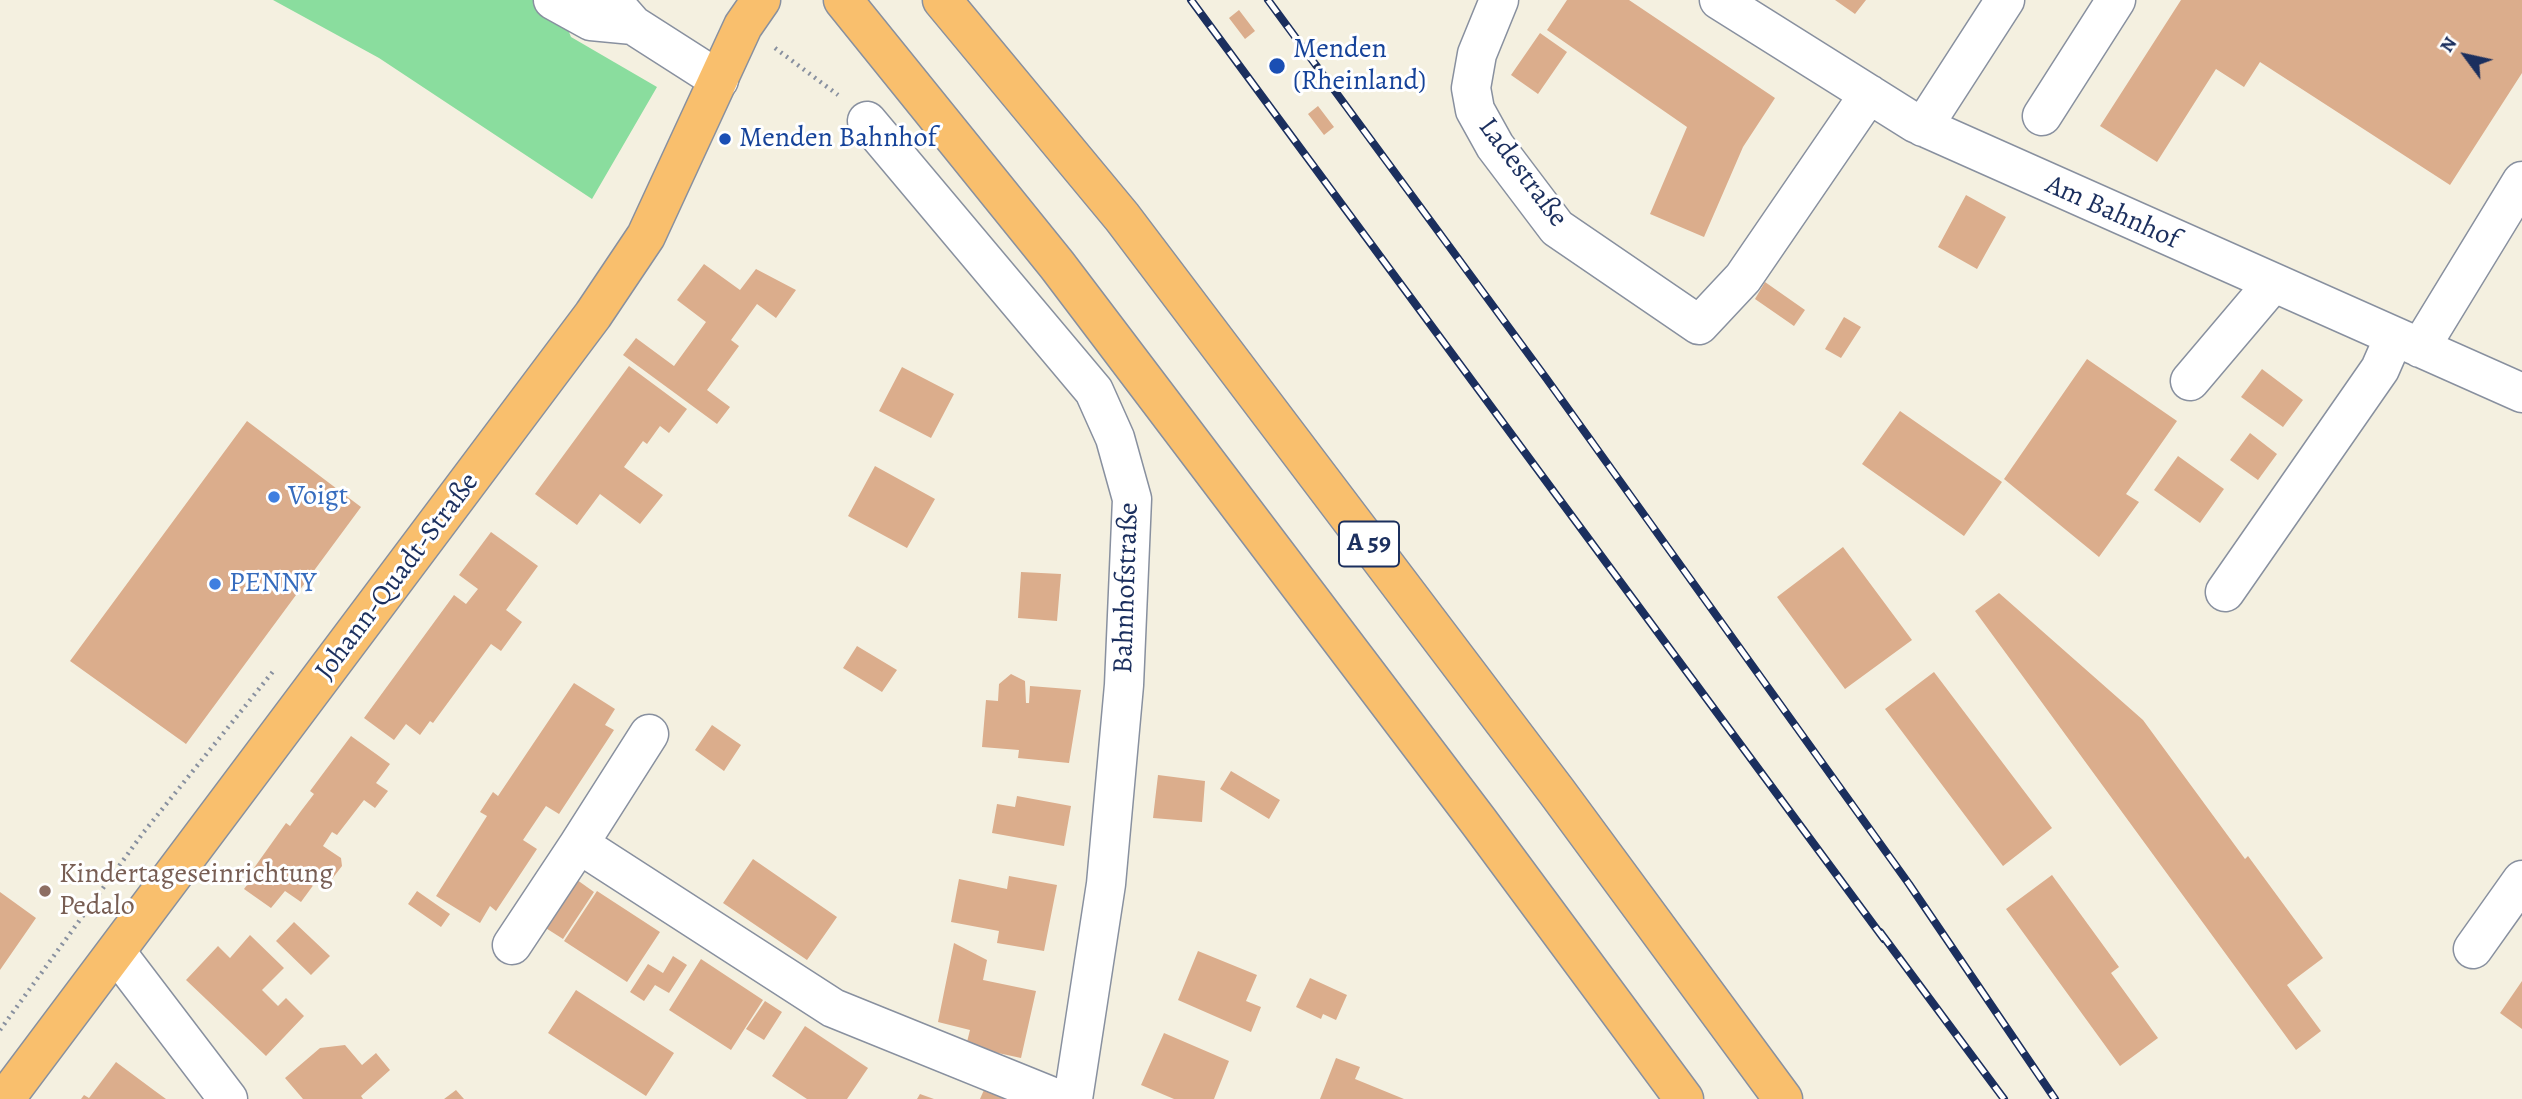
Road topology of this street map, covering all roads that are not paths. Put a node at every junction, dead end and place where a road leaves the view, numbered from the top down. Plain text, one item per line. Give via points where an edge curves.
1 (553, 0) edge
2 (843, 0) edge
3 (942, 0) edge
4 (1499, 0) edge
5 (1719, 0) edge
6 (2005, 0) edge
7 (2116, 0) edge
8 (622, 13) edge
9 (752, 13) edge
10 (719, 80) junction
11 (1869, 94) junction
12 (2042, 116) dead end
13 (867, 121) road end
14 (1923, 127) junction
15 (2522, 181) edge
16 (2273, 283) junction
17 (2407, 342) junction
18 (2190, 381) dead end
19 (2522, 393) edge
20 (2225, 592) dead end
21 (649, 734) dead end
22 (579, 844) junction
23 (2522, 880) edge
24 (512, 945) dead end
25 (2473, 949) dead end
26 (116, 952) junction
27 (5, 1099) edge
28 (228, 1099) edge
29 (1058, 1099) edge
30 (1073, 1099) edge
31 (1684, 1099) edge
32 (1783, 1099) edge

1 - 8 street via 591,21
2 - 31 main road via 1057,265
3 - 32 main road, A 59 via 1122,218
4 - 11 street, Ladestraße via 1477,54 1471,88 1475,110 1495,146 1557,228 1699,325 1743,278
5 - 11 street, Am Bahnhof
6 - 14 street
7 - 12 street
8 - 10 street
9 - 10 main road, Johann-Quadt-Straße
10 - 26 main road, Johann-Quadt-Straße via 646,236 593,315
11 - 14 street, Am Bahnhof
13 - 30 street, Bahnhofstraße via 1094,391 1115,439 1132,499 1124,685 1106,884
14 - 16 street, Am Bahnhof
15 - 17 street
16 - 17 street, Am Bahnhof
16 - 18 street
17 - 19 street, Am Bahnhof
17 - 20 street via 2379,369
21 - 22 street
22 - 24 street
22 - 29 street via 832,1008
23 - 25 street
26 - 27 main road, Johann-Quadt-Straße
26 - 28 street

